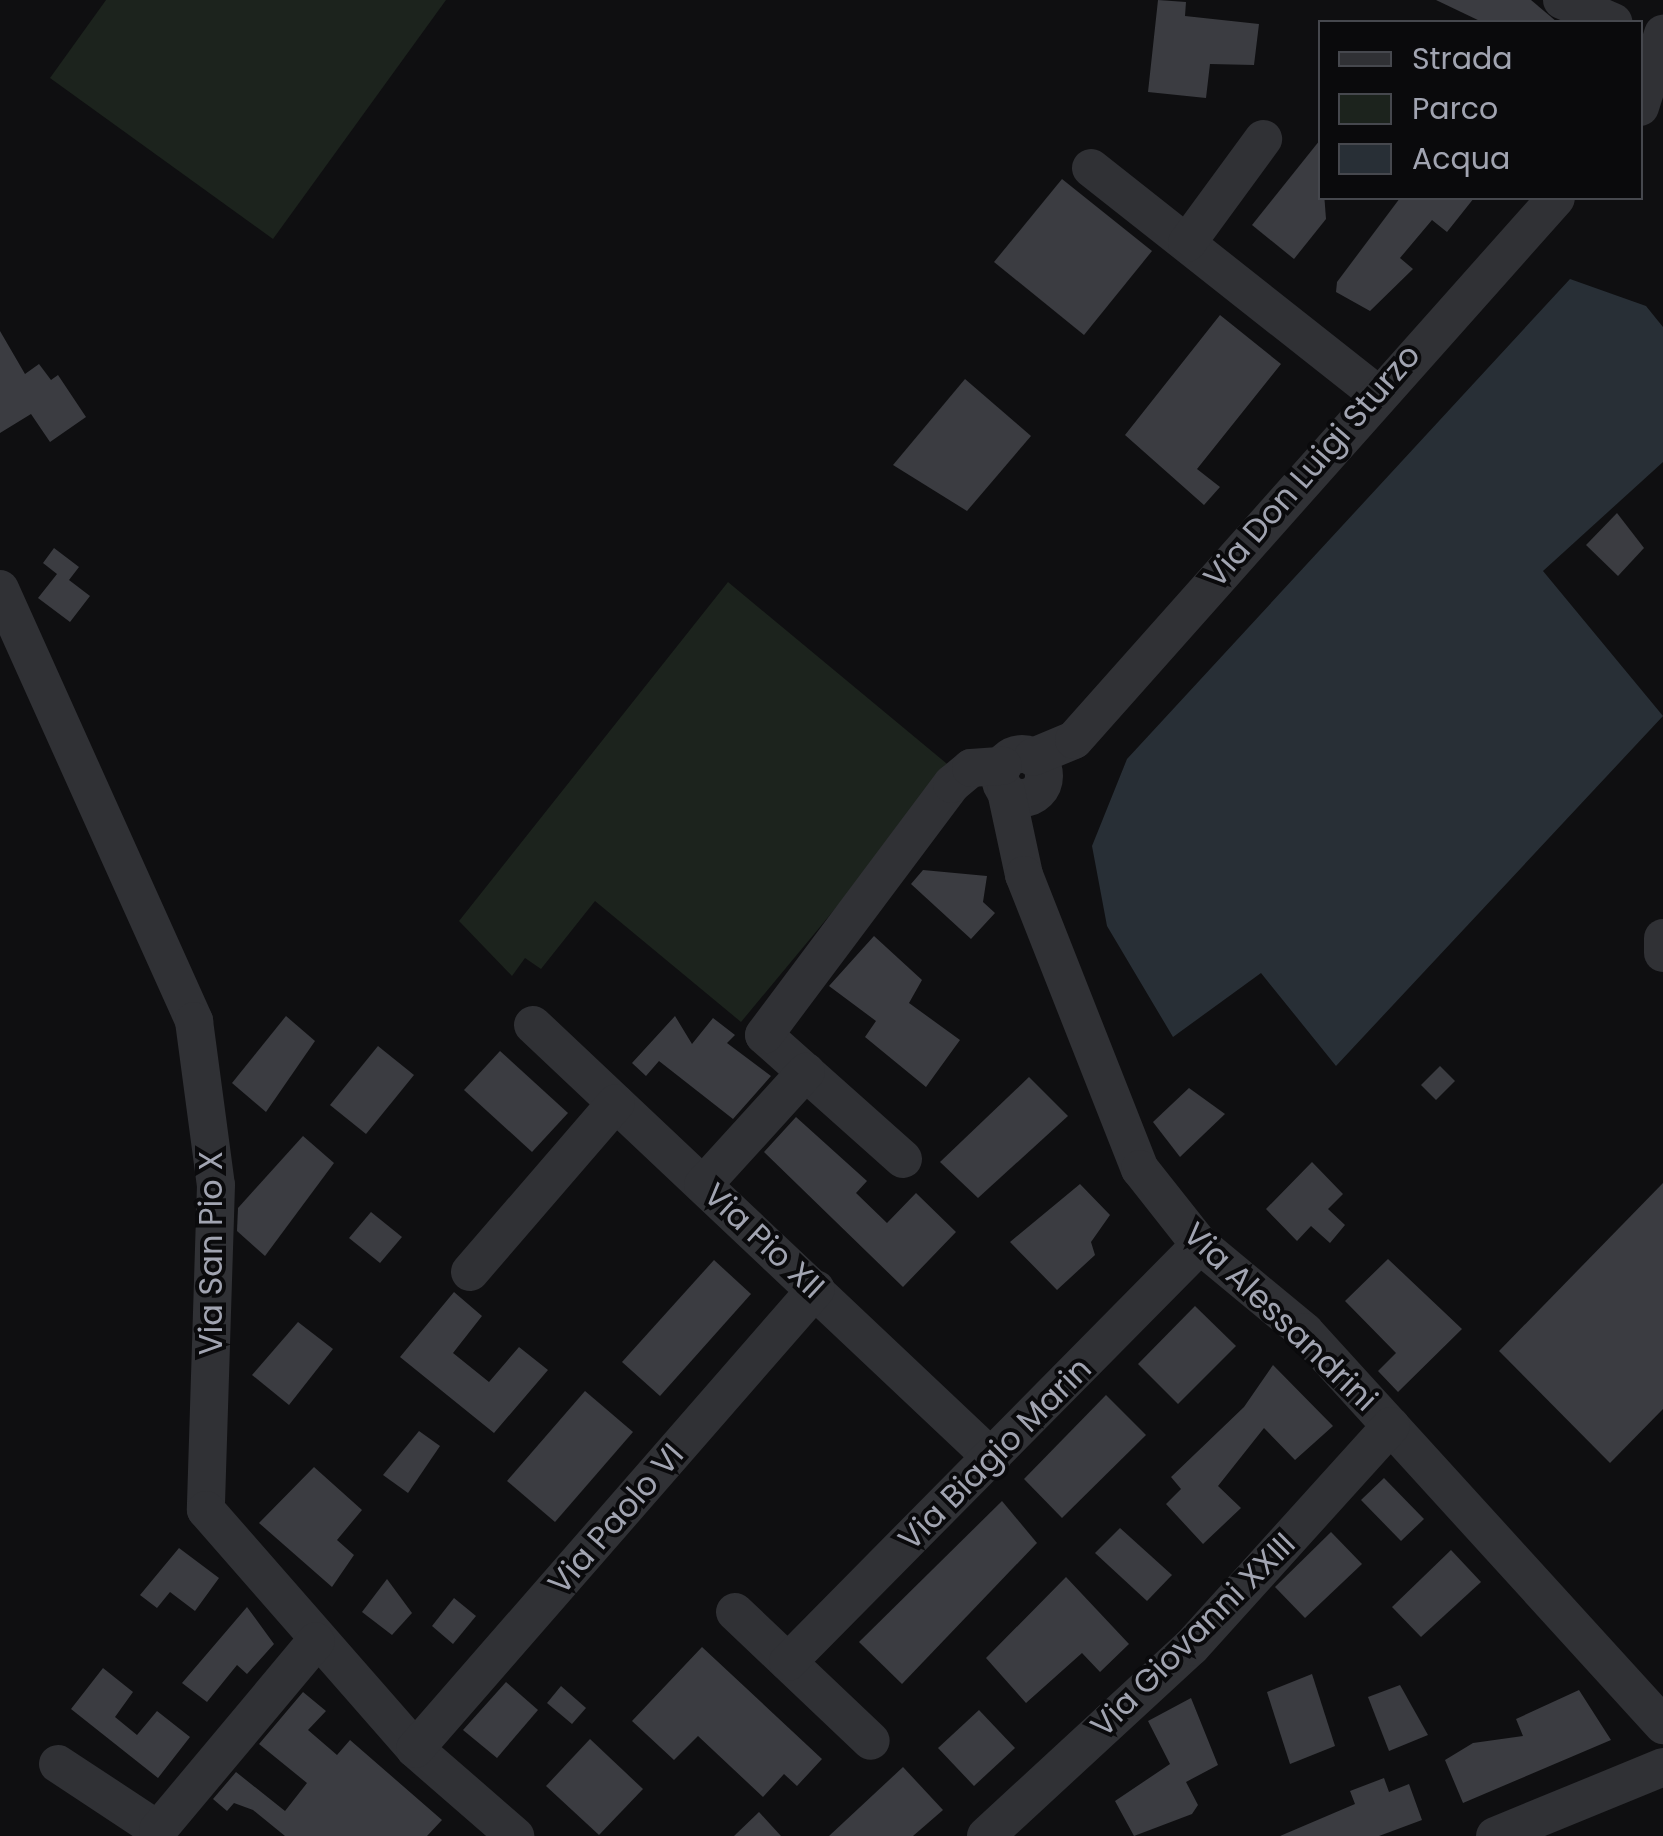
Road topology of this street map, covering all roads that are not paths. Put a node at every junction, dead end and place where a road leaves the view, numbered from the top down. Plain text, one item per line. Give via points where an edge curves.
1 (1562, 0) edge
2 (1608, 20) edge
3 (1654, 37) edge
4 (1643, 93) edge
5 (1263, 139) dead end
6 (1091, 168) dead end
7 (1554, 200) edge
8 (1187, 243) junction
9 (1376, 392) junction
10 (0, 589) edge
11 (1023, 778) junction
12 (1663, 938) edge
13 (1663, 953) edge
14 (533, 1025) dead end
15 (806, 1072) junction
16 (616, 1103) junction
17 (903, 1159) dead end
18 (703, 1184) junction
19 (1200, 1245) junction
20 (470, 1272) dead end
21 (816, 1289) junction
22 (1392, 1426) junction
23 (992, 1458) junction
24 (736, 1612) dead end
25 (316, 1641) junction
26 (788, 1662) junction
27 (1663, 1725) edge
28 (871, 1740) dead end
29 (416, 1749) junction
30 (58, 1764) dead end
31 (1663, 1768) edge
32 (515, 1836) edge
33 (986, 1836) edge
34 (1495, 1836) edge

1 - 2 street
3 - 4 street
5 - 8 street
6 - 8 street
7 - 9 street, Via Don Luigi Sturzo
8 - 9 street
9 - 11 street, Via Don Luigi Sturzo via 1074,740
10 - 25 street, Via San Pio X via 194,1021 216,1184 206,1510
11 - 15 street via 971,768 952,784 764,1034
11 - 19 street, Via Alessandrini via 1016,836 1140,1169
12 - 13 street
14 - 16 street, Via Pio XII
15 - 17 street
15 - 18 street
16 - 18 street, Via Pio XII
16 - 20 street
18 - 21 street, Via Pio XII
19 - 22 street, Via Alessandrini via 1305,1332
19 - 23 street, Via Biagio Marin
21 - 23 street, Via Pio XII
21 - 29 street, Via Paolo VI
22 - 27 street, Via Alessandrini
22 - 33 street, Via Giovanni XXIII via 1191,1647
23 - 26 street, Via Biagio Marin
24 - 26 street
25 - 29 street, Via San Pio X
25 - 30 street via 158,1830
26 - 28 street
29 - 32 street, Via San Pio X
31 - 34 street

